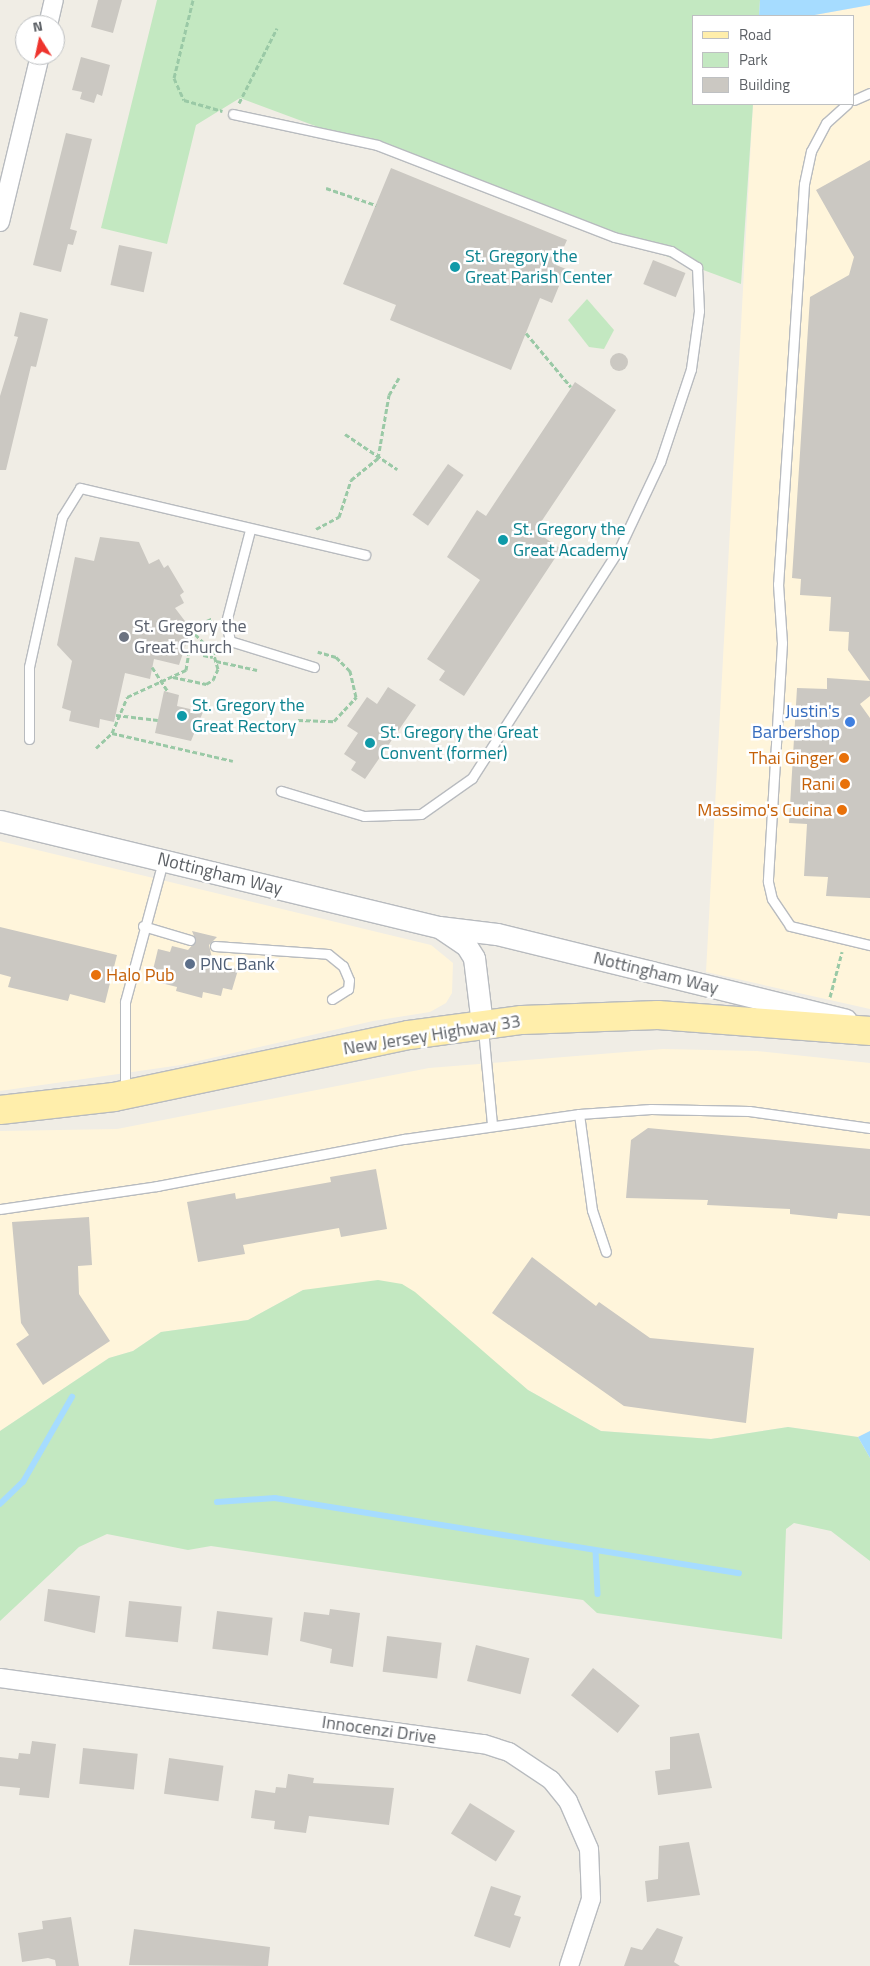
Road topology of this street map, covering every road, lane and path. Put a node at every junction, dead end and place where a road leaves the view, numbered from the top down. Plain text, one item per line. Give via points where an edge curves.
1 (54, 0) edge
2 (193, 0) edge
3 (50, 15) edge
4 (277, 28) dead end
5 (38, 65) edge
6 (870, 93) edge
7 (855, 100) edge
8 (846, 105) edge
9 (233, 114) junction
10 (326, 188) dead end
11 (376, 205) dead end
12 (0, 222) edge
13 (526, 333) dead end
14 (399, 378) dead end
15 (571, 387) dead end
16 (345, 434) dead end
17 (378, 458) junction
18 (397, 469) dead end
19 (250, 530) junction
20 (311, 531) dead end
21 (365, 555) dead end
22 (226, 620) junction
23 (194, 634) junction
24 (206, 645) junction
25 (318, 652) dead end
26 (213, 657) junction
27 (216, 661) junction
28 (152, 667) dead end
29 (314, 667) dead end
30 (257, 670) dead end
31 (172, 677) junction
32 (160, 684) junction
33 (168, 692) dead end
34 (118, 716) junction
35 (158, 720) dead end
36 (298, 720) dead end
37 (112, 734) junction
38 (29, 739) dead end
39 (96, 748) dead end
40 (233, 761) dead end
41 (281, 791) dead end
42 (0, 821) edge
43 (163, 860) junction
44 (143, 926) junction
45 (439, 927) junction
46 (845, 939) junction
47 (190, 940) dead end
48 (870, 945) edge
49 (214, 946) dead end
50 (332, 999) dead end
51 (825, 1015) junction
52 (482, 1024) junction
53 (870, 1029) edge
54 (125, 1095) junction
55 (0, 1110) edge
56 (580, 1114) junction
57 (492, 1126) junction
58 (870, 1128) edge
59 (0, 1209) edge
60 (606, 1252) dead end
61 (0, 1678) edge
62 (569, 1966) edge

1 - 3 street
2 - 9 path via 174,78 184,100
4 - 9 path
5 - 12 street
6 - 7 lane
8 - 46 lane via 826,123 811,151 804,184 778,584 782,643 768,882 772,899 790,926
9 - 41 lane via 377,145 614,237 671,251 697,267 698,311 691,369 660,462 619,550 472,778 421,814 364,816
10 - 11 path
13 - 15 path
14 - 17 path via 389,395
16 - 17 path via 369,447
17 - 18 path
17 - 20 path via 351,480 339,517
19 - 21 lane
19 - 22 lane
19 - 38 lane via 80,488 62,517 29,667
22 - 23 path via 212,618 193,627
22 - 29 lane via 230,641
23 - 24 path
23 - 31 path via 186,670
24 - 26 path via 211,645
24 - 26 path via 203,655
25 - 36 path via 336,657 350,670 356,697 334,721
26 - 27 path
27 - 30 path
27 - 31 path via 218,669 206,684
28 - 32 path
31 - 32 path
32 - 33 path
32 - 34 path via 127,698
34 - 35 path
34 - 37 path
37 - 39 path
37 - 40 path
42 - 43 street, Nottingham Way
43 - 44 lane
43 - 45 street, Nottingham Way
44 - 47 lane
44 - 54 lane via 125,1002
45 - 51 street, Nottingham Way via 497,934
45 - 52 street, Nottingham Way via 466,945 474,958
46 - 48 lane
46 - 51 path
49 - 50 lane via 328,954 343,966 348,980 348,989
51 - 53 street, Nottingham Way
52 - 53 main road, New Jersey Highway 33 via 658,1015
52 - 54 main road, New Jersey Highway 33 via 409,1035
52 - 57 lane
54 - 55 main road, New Jersey Highway 33
56 - 57 lane
56 - 58 lane via 651,1109 749,1111
56 - 60 lane via 592,1210
57 - 59 lane
61 - 62 street, Innocenzi Drive via 484,1744 509,1752 551,1780 568,1801 589,1849 591,1899

